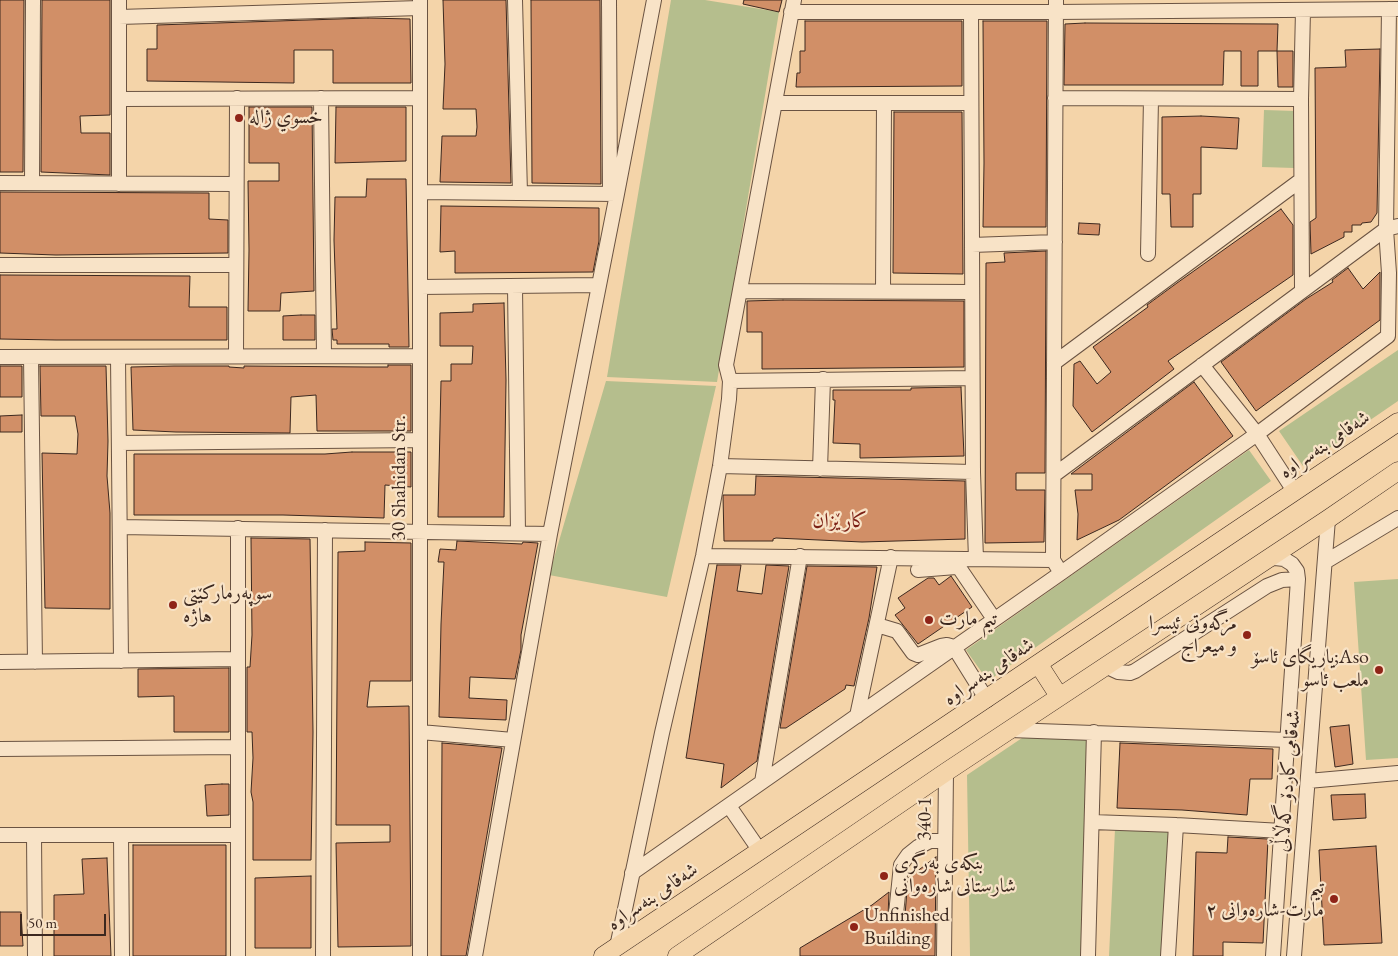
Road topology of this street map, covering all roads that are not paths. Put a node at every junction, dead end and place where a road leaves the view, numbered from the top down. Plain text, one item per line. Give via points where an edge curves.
1 (33, 0) edge
2 (119, 0) edge
3 (515, 0) edge
4 (609, 0) edge
5 (654, 0) edge
6 (420, 4) edge
7 (1234, 5) edge
8 (793, 6) edge
9 (1056, 6) edge
10 (1394, 9) edge
11 (1303, 10) junction
12 (970, 12) junction
13 (119, 17) junction
14 (237, 98) junction
15 (321, 98) junction
16 (420, 98) junction
17 (1055, 98) junction
18 (119, 99) junction
19 (1151, 99) junction
20 (1301, 99) junction
21 (775, 103) junction
22 (971, 103) junction
23 (884, 104) junction
24 (1302, 180) junction
25 (0, 183) edge
26 (32, 183) junction
27 (119, 184) junction
28 (236, 184) junction
29 (420, 192) junction
30 (520, 193) junction
31 (614, 194) junction
32 (1392, 227) edge
33 (1055, 242) junction
34 (972, 245) junction
35 (1148, 254) dead end
36 (0, 265) edge
37 (236, 265) junction
38 (599, 285) junction
39 (515, 286) junction
40 (420, 287) junction
41 (740, 291) junction
42 (883, 291) junction
43 (972, 292) junction
44 (1302, 292) junction
45 (118, 356) junction
46 (236, 356) junction
47 (324, 356) junction
48 (420, 356) junction
49 (0, 357) edge
50 (31, 357) junction
51 (1054, 363) junction
52 (1202, 365) junction
53 (972, 378) junction
54 (823, 379) junction
55 (730, 381) junction
56 (1398, 422) edge
57 (1257, 434) junction
58 (420, 440) junction
59 (119, 443) junction
60 (720, 466) junction
61 (820, 470) junction
62 (1398, 471) edge
63 (973, 472) junction
64 (1054, 475) junction
65 (1294, 491) junction
66 (1398, 518) edge
67 (1328, 519) junction
68 (120, 527) junction
69 (238, 528) junction
70 (325, 530) junction
71 (420, 531) junction
72 (518, 533) junction
73 (550, 534) junction
74 (703, 556) junction
75 (800, 556) junction
76 (891, 557) junction
77 (976, 558) junction
78 (1053, 560) junction
79 (1265, 560) junction
80 (1325, 562) junction
81 (918, 570) dead end
82 (1061, 573) junction
83 (1298, 579) junction
84 (994, 619) junction
85 (877, 624) junction
86 (954, 647) junction
87 (238, 659) junction
88 (121, 661) junction
89 (0, 662) edge
90 (35, 662) junction
91 (1039, 665) junction
92 (1105, 666) junction
93 (1059, 696) junction
94 (987, 700) junction
95 (857, 716) junction
96 (1010, 730) junction
97 (420, 732) junction
98 (1094, 732) junction
99 (513, 740) junction
100 (1288, 740) junction
101 (238, 747) junction
102 (0, 749) edge
103 (946, 772) junction
104 (1398, 773) edge
105 (1308, 781) junction
106 (762, 782) junction
107 (730, 806) junction
108 (1092, 822) junction
109 (1176, 825) junction
110 (1282, 831) junction
111 (0, 835) edge
112 (34, 835) junction
113 (121, 835) junction
114 (238, 835) junction
115 (945, 841) junction
116 (760, 851) junction
117 (632, 873) junction
118 (896, 914) dead end
119 (610, 952) edge
120 (1273, 952) edge
121 (1294, 952) edge
122 (35, 956) edge
123 (122, 956) edge
124 (238, 956) edge
125 (323, 956) edge
126 (420, 956) edge
127 (475, 956) edge
128 (677, 956) edge
129 (944, 956) edge
130 (1088, 956) edge
131 (1168, 956) edge

1 - 26 street
2 - 13 street
3 - 30 street
4 - 31 street
5 - 31 street
6 - 13 street
6 - 16 street, 30 Shahidan Str.
7 - 9 street
7 - 11 street
8 - 12 street
8 - 21 street
9 - 12 street
9 - 17 street
10 - 11 street
10 - 32 street
11 - 20 street
12 - 22 street
13 - 18 street
14 - 15 street
14 - 18 street
14 - 28 street
15 - 16 street
15 - 47 street
16 - 29 street, 30 Shahidan Str.
17 - 19 street
17 - 33 street
18 - 27 street
19 - 20 street
19 - 35 street
20 - 24 street
21 - 23 street
21 - 41 street
22 - 23 street
22 - 34 street
23 - 42 street
24 - 44 street
24 - 51 street
25 - 26 street
26 - 27 street
27 - 28 street
28 - 37 street
29 - 30 street
29 - 40 street, 30 Shahidan Str.
30 - 31 street
31 - 38 street
32 - 44 street
32 - 57 street via 1388,336
33 - 34 street
33 - 51 street
34 - 43 street
36 - 37 street
37 - 46 street
38 - 39 street
38 - 73 street
39 - 40 street
39 - 72 street
40 - 48 street, 30 Shahidan Str.
41 - 42 street
41 - 55 street via 726,366
42 - 43 street
43 - 53 street
44 - 52 street
45 - 46 street
45 - 50 street
45 - 59 street
46 - 47 street
47 - 48 street
48 - 58 street, 30 Shahidan Str.
49 - 50 street
50 - 90 street
51 - 64 street
52 - 57 street
52 - 64 street
53 - 54 street
53 - 63 street
54 - 55 street
54 - 61 street
55 - 60 street
56 - 65 main road, شەقامی بنەسراوە
57 - 65 street
57 - 82 street
58 - 59 street
58 - 71 street, 30 Shahidan Str.
59 - 68 street
60 - 61 street
60 - 74 street
61 - 63 street
62 - 67 main road
63 - 77 street
64 - 78 street
65 - 91 main road, شەقامی بنەسراوە
66 - 80 street
67 - 79 main road
67 - 80 street, شەقامی کاردۆ گەڵاڵی
68 - 69 street
68 - 88 street
69 - 70 street
69 - 87 street
70 - 71 street
70 - 125 street
71 - 72 street
71 - 97 street, 30 Shahidan Str.
72 - 73 street
73 - 99 street
74 - 75 street
74 - 117 street
75 - 76 street
75 - 106 street
76 - 77 street
76 - 85 street
77 - 78 street
78 - 82 street
79 - 83 street via 1284,559 1297,571
79 - 92 main road
80 - 105 street, شەقامی کاردۆ گەڵاڵی
81 - 84 street via 960,568
82 - 84 street
83 - 92 street via 1282,580 1267,586 1135,671 1118,672
83 - 100 street, شەقامی کاردۆ گەڵاڵی
84 - 86 street
85 - 86 street via 897,631 918,655 947,645
85 - 95 street
86 - 94 street
86 - 95 street
87 - 88 street
87 - 101 street
88 - 90 street
89 - 90 street
91 - 93 main road
91 - 94 main road, شەقامی بنەسراوە
92 - 93 main road
93 - 96 main road
94 - 116 main road, شەقامی بنەسراوە
95 - 106 street
96 - 98 street
96 - 103 main road
97 - 99 street
97 - 126 street, 30 Shahidan Str.
98 - 100 street
98 - 108 street
99 - 127 street
100 - 110 street, شەقامی کاردۆ گەڵاڵی
101 - 102 street
101 - 114 street
103 - 115 street, 340-1
103 - 128 main road
104 - 105 street
105 - 121 street, شەقامی کاردۆ گەڵاڵی
106 - 107 street
107 - 116 street
107 - 117 street
108 - 109 street
108 - 130 street
109 - 110 street
109 - 131 street
110 - 120 street, شەقامی کاردۆ گەڵاڵی
111 - 112 street
112 - 113 street
112 - 122 street
113 - 114 street
113 - 123 street
114 - 124 street
115 - 118 street via 930,841 918,847 901,865
115 - 129 street, 340-1
116 - 119 main road, شەقامی بنەسراوە
117 - 119 street
120 - 121 street

